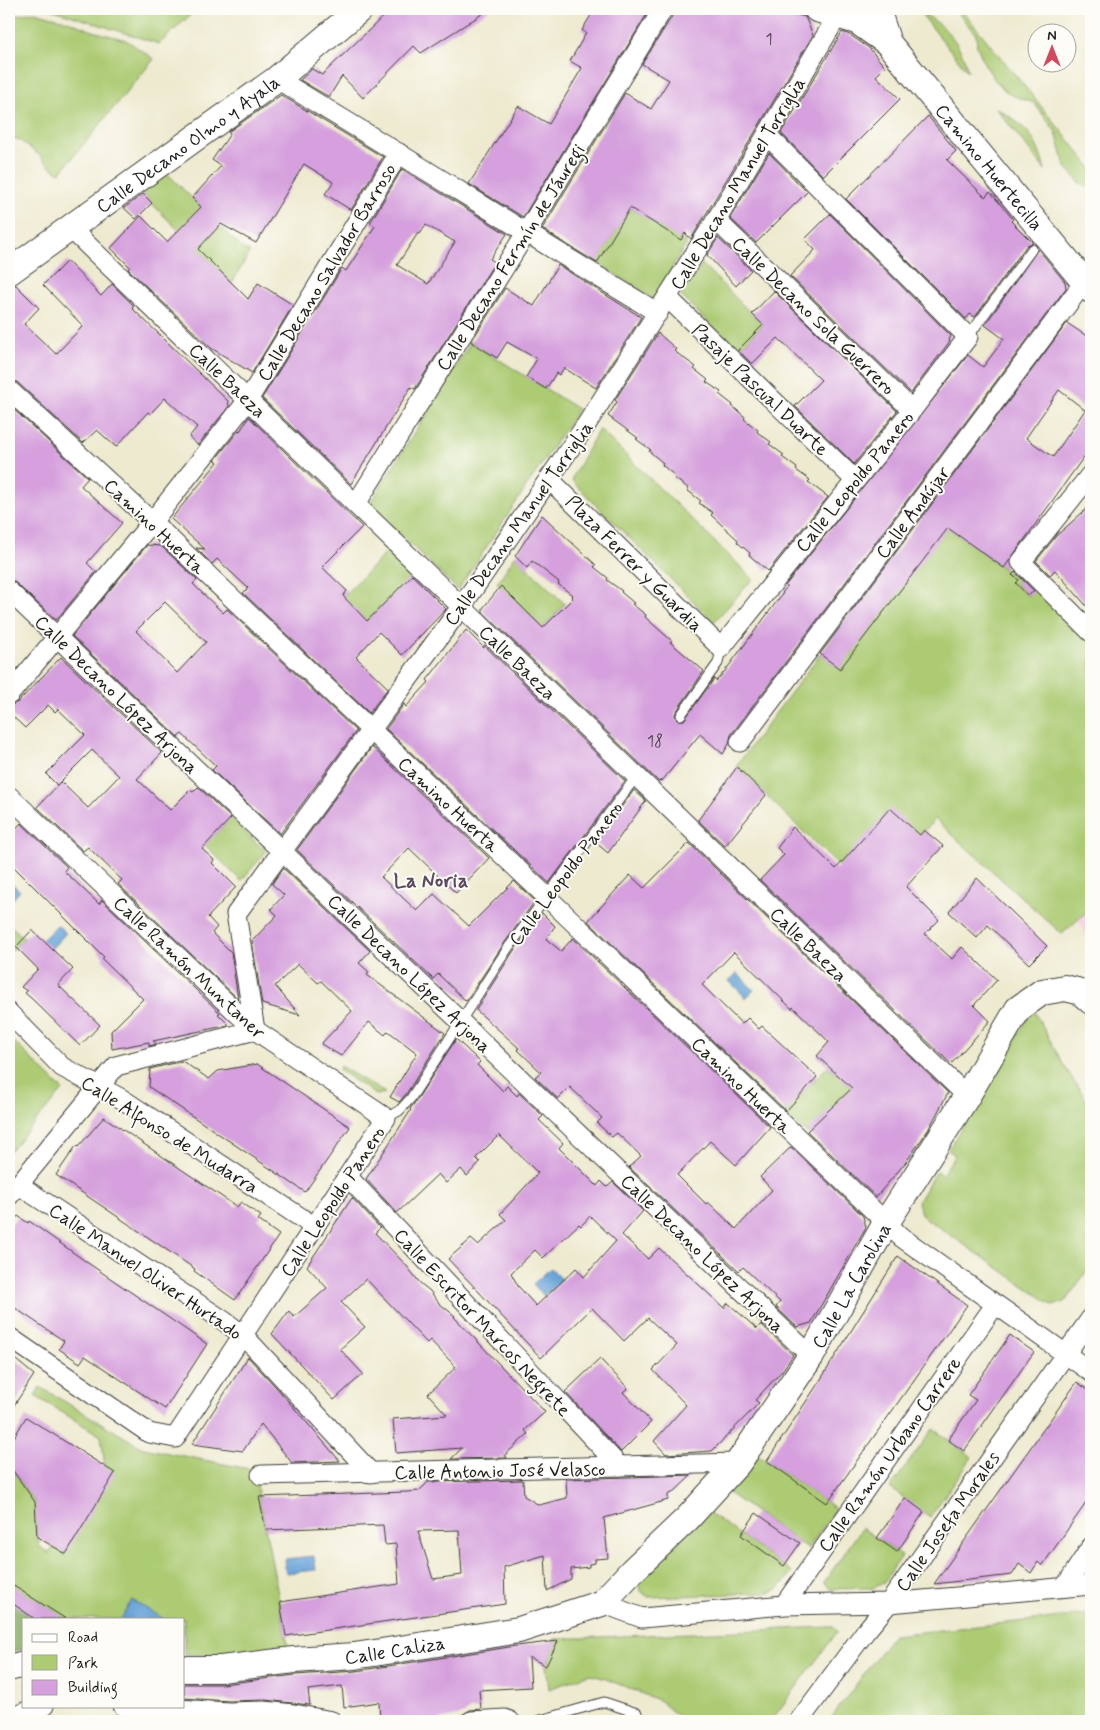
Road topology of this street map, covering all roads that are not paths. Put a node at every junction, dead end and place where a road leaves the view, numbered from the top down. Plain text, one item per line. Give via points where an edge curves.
1 (360, 9) edge
2 (663, 9) edge
3 (876, 9) edge
4 (828, 12) edge
5 (888, 43) junction
6 (277, 79) junction
7 (767, 135) junction
8 (399, 153) junction
9 (716, 220) junction
10 (69, 227) junction
11 (526, 233) junction
12 (1032, 249) dead end
13 (9, 272) edge
14 (1088, 285) edge
15 (663, 306) junction
16 (968, 337) junction
17 (9, 390) edge
18 (248, 400) junction
19 (912, 410) junction
20 (1091, 475) edge
21 (549, 479) junction
22 (855, 480) junction
23 (356, 504) junction
24 (152, 522) junction
25 (9, 591) edge
26 (461, 607) junction
27 (1091, 632) edge
28 (56, 637) junction
29 (721, 648) junction
30 (9, 695) edge
31 (681, 715) dead end
32 (371, 730) junction
33 (740, 742) dead end
34 (636, 777) junction
35 (9, 796) edge
36 (283, 852) junction
37 (547, 897) junction
38 (1091, 1001) edge
39 (9, 1013) edge
40 (461, 1021) junction
41 (255, 1030) junction
42 (100, 1086) junction
43 (967, 1096) junction
44 (386, 1118) junction
45 (348, 1177) junction
46 (14, 1191) edge
47 (886, 1223) junction
48 (315, 1227) junction
49 (995, 1304) junction
50 (1091, 1318) edge
51 (243, 1336) junction
52 (9, 1337) edge
53 (1066, 1354) junction
54 (811, 1356) junction
55 (1091, 1372) edge
56 (738, 1463) junction
57 (619, 1466) junction
58 (371, 1473) junction
59 (261, 1475) dead end
60 (1091, 1547) edge
61 (1091, 1584) edge
62 (1065, 1587) junction
63 (602, 1603) junction
64 (889, 1603) junction
65 (784, 1605) junction
66 (22, 1665) edge
67 (9, 1668) edge
68 (185, 1669) edge
69 (37, 1708) edge
70 (158, 1708) edge
71 (637, 1713) dead end
72 (9, 1720) edge
73 (332, 1721) edge
74 (471, 1721) edge
75 (510, 1721) edge
76 (537, 1721) edge
77 (799, 1721) edge

1 - 6 street, Calle Decano Olmo y Ayala
2 - 11 street, Calle Decano Fermín de Jáuregi
3 - 5 street
4 - 5 street via 857,21
4 - 7 street, Calle Decano Manuel Torriglia
5 - 14 street, Camino Huertecilla
6 - 8 street, Pasaje Pascual Duarte
6 - 10 street, Calle Decano Olmo y Ayala
7 - 9 street, Calle Decano Manuel Torriglia
7 - 16 street
8 - 11 street, Pasaje Pascual Duarte
8 - 18 street, Calle Decano Salvador Barroso
9 - 15 street, Calle Decano Manuel Torriglia
9 - 19 street, Calle Decano Sola Guerrero
10 - 13 street, Calle Decano Olmo y Ayala
10 - 18 street, Calle Baeza
11 - 15 street, Pasaje Pascual Duarte
11 - 23 street, Calle Decano Fermín de Jáuregi
12 - 16 lane, Calle Leopoldo Panero
14 - 33 street, Calle Andújar
15 - 21 street, Calle Decano Manuel Torriglia
15 - 22 street, Pasaje Pascual Duarte
16 - 19 street, Calle Leopoldo Panero
17 - 24 street, Camino Huerta
18 - 23 street, Calle Baeza
18 - 24 street, Calle Decano Salvador Barroso
19 - 22 street, Calle Leopoldo Panero
20 - 27 street via 1021,562
21 - 26 street, Calle Decano Manuel Torriglia
21 - 29 street, Plaza Ferrer y Guardia
22 - 29 street, Calle Leopoldo Panero
23 - 26 street, Calle Baeza
24 - 28 street, Calle Decano Salvador Barroso
24 - 32 street, Camino Huerta
25 - 28 street, Calle Decano López Arjona
26 - 32 street, Calle Decano Manuel Torriglia
26 - 34 street, Calle Baeza
28 - 30 street, Calle Decano Salvador Barroso
28 - 36 street, Calle Decano López Arjona
29 - 31 lane, Calle Leopoldo Panero via 718,663
32 - 36 street, Calle Decano Manuel Torriglia
32 - 37 street, Camino Huerta
34 - 37 lane, Calle Leopoldo Panero
34 - 43 street, Calle Baeza
35 - 41 street, Calle Ramón Muntaner
36 - 40 street, Calle Decano López Arjona
36 - 41 street, Calle Decano Manuel Torriglia via 236,914
37 - 40 lane, Calle Leopoldo Panero via 508,948
37 - 47 street, Camino Huerta
38 - 43 street, Calle La Carolina via 1081,992 1065,988 1052,996 1042,992 1018,1010
39 - 42 street, Calle Alfonso de Mudarra via 62,1067
40 - 44 lane, Calle Leopoldo Panero via 411,1098
40 - 54 street, Calle Decano López Arjona
41 - 42 street via 116,1066
41 - 44 street, Calle Ramón Muntaner
42 - 46 street
42 - 48 street, Calle Alfonso de Mudarra
43 - 47 street, Calle La Carolina
44 - 45 street, Calle Leopoldo Panero
45 - 48 street, Calle Leopoldo Panero
45 - 57 street, Calle Escritor Marcos Negrete
46 - 51 street, Calle Manuel Oliver Hurtado via 224,1321
47 - 49 street, Camino Huerta
47 - 54 street, Calle La Carolina
48 - 51 street, Calle Leopoldo Panero
49 - 53 street, Camino Huerta
49 - 65 street, Calle Ramón Urbano Carrere
50 - 53 street, Calle Josefa Morales
51 - 52 street, Calle Leopoldo Panero via 175,1438 149,1433
51 - 58 street, Calle Manuel Oliver Hurtado
53 - 55 street, Camino Huerta
53 - 64 street, Calle Josefa Morales
54 - 56 street, Calle La Carolina
56 - 57 street, Calle Antonio José Velasco
56 - 63 street, Calle La Carolina
57 - 58 street, Calle Antonio José Velasco
58 - 59 street, Calle Antonio José Velasco
60 - 62 street
61 - 62 street
62 - 64 street
63 - 65 street via 642,1618
63 - 68 street, Calle Caliza via 519,1630 381,1652 221,1669
64 - 65 street
64 - 77 street, Calle Josefa Morales
66 - 67 street
69 - 72 street
70 - 73 street via 264,1711
71 - 76 lane via 604,1702
74 - 75 street

